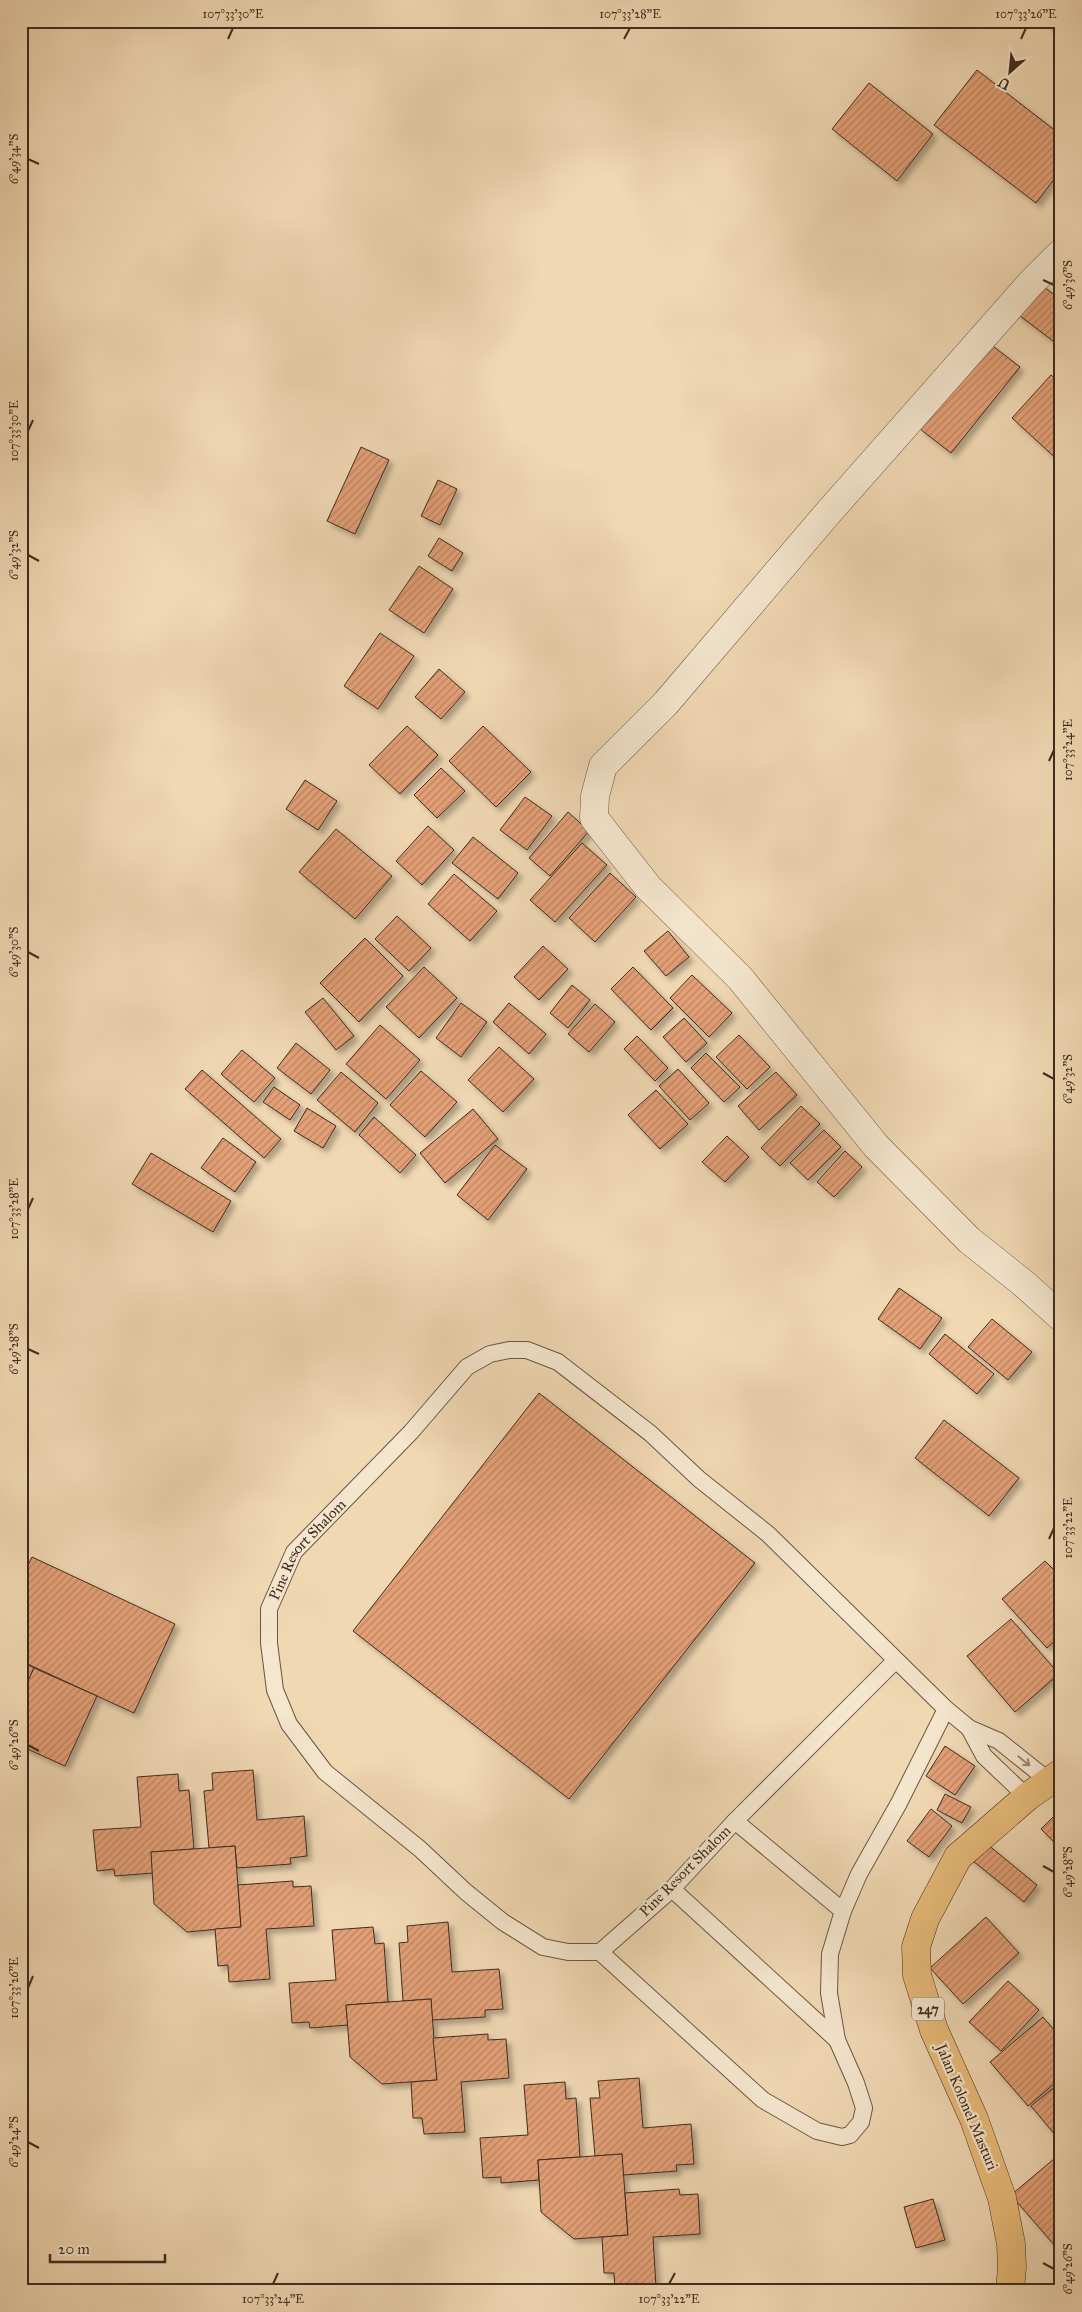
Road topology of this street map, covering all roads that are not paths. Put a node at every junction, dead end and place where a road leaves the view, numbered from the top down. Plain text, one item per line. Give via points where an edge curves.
1 (1061, 254) edge
2 (1061, 1318) edge
3 (895, 1660) junction
4 (946, 1709) junction
5 (969, 1728) junction
6 (1055, 1777) edge
7 (1027, 1798) junction
8 (735, 1821) junction
9 (672, 1889) junction
10 (843, 1911) junction
11 (600, 1952) junction
12 (837, 2040) junction
13 (1010, 2291) edge

1 - 2 street via 1030,284 828,513 666,703 603,766 595,796 594,818 648,887 740,978 876,1146 969,1240
3 - 4 lane, Pine Resort Shalom
3 - 8 lane, Pine Resort Shalom
3 - 11 lane, Pine Resort Shalom via 768,1534 650,1433 558,1362 527,1350 509,1350 490,1354 467,1367 411,1432 294,1552 269,1609 269,1643 275,1690 289,1724 325,1772 420,1849 466,1892 543,1947 568,1952
4 - 5 lane, Pine Resort Shalom
4 - 10 lane via 859,1874
5 -> 6 lane, Pine Resort Shalom via 999,1741
5 - 7 lane, Pine Resort Shalom via 984,1756
6 - 7 main road, Jalan Kolonel Masturi / 247
7 - 13 main road, Jalan Kolonel Masturi / 247 via 958,1857 925,1919 916,1948 917,1975 934,2030 974,2119 1002,2198 1011,2244
8 - 9 lane, Pine Resort Shalom
8 - 10 lane
9 - 11 lane, Pine Resort Shalom
9 - 12 lane
10 - 12 lane via 830,1954 828,1974
11 - 12 lane via 764,2100 817,2131 842,2137 850,2135 856,2128 864,2108

